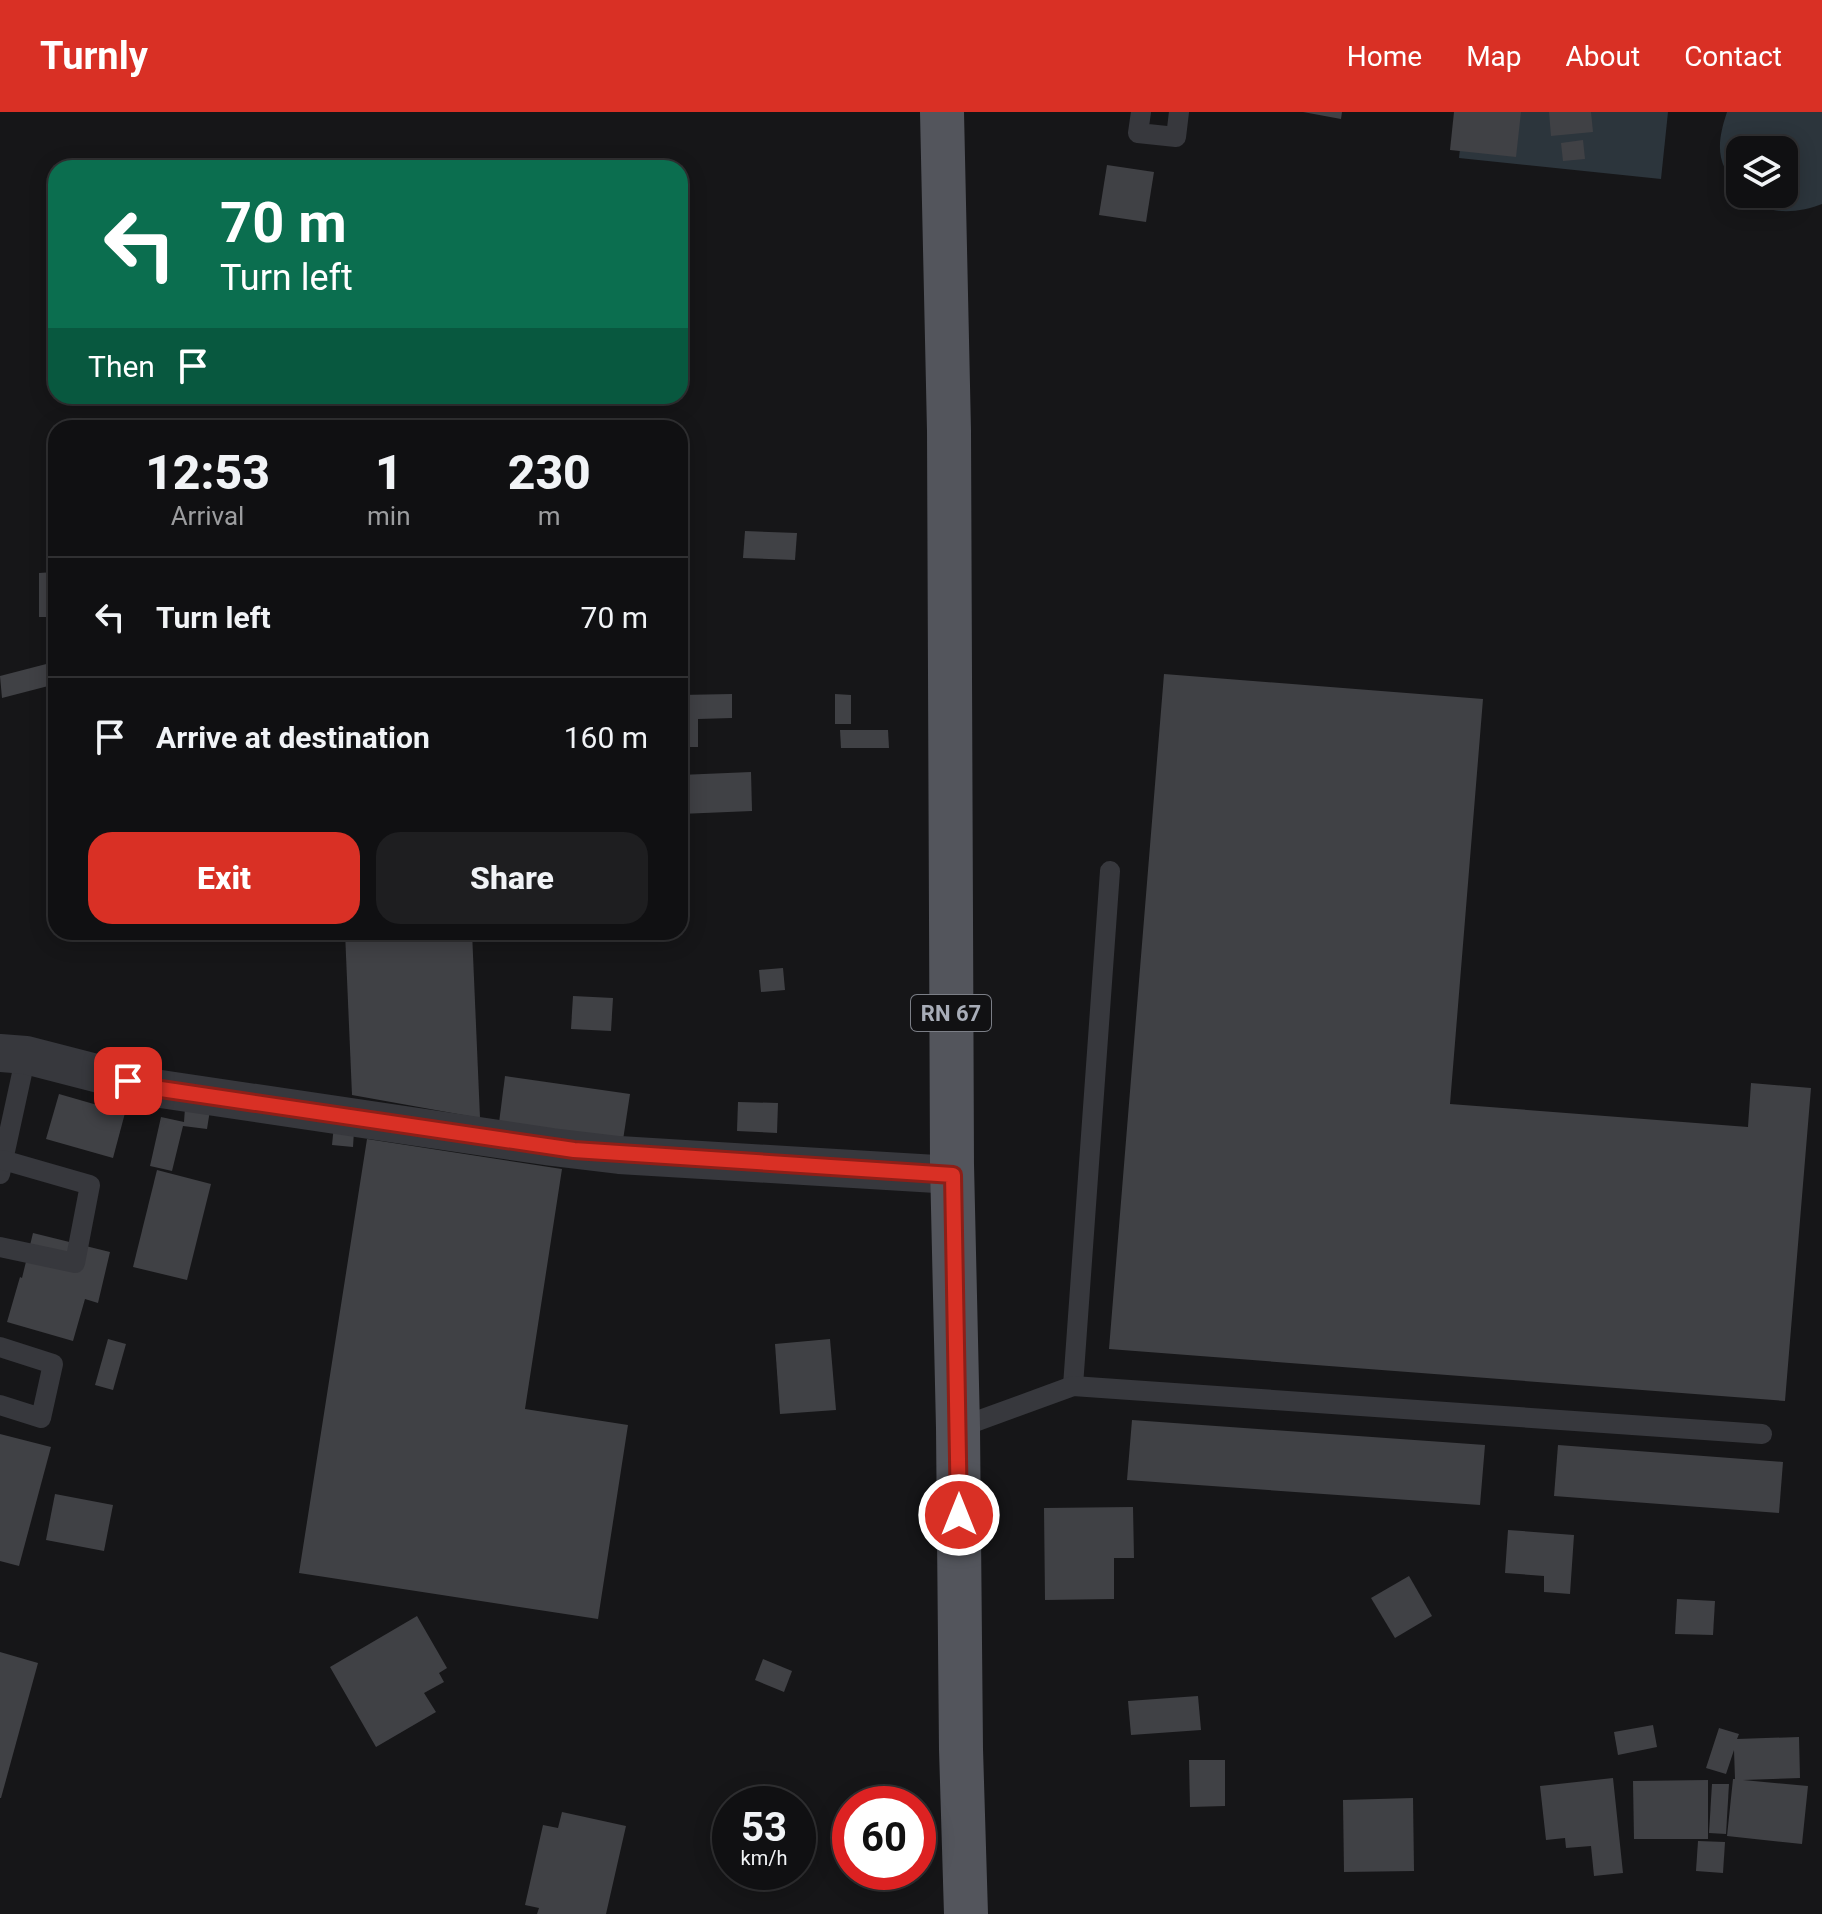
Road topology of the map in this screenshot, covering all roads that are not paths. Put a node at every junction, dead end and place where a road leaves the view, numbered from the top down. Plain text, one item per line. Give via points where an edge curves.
1 (942, 112) edge
2 (1141, 112) edge
3 (1179, 112) edge
4 (1110, 871) dead end
5 (13, 1054) edge
6 (2, 1167) edge
7 (953, 1175) junction
8 (0, 1247) edge
9 (0, 1347) edge
10 (1073, 1386) junction
11 (0, 1405) edge
12 (958, 1428) junction
13 (1762, 1434) dead end
14 (966, 1914) edge

1 - 7 main road, RN 67
2 - 3 lane via 1138,133 1176,137
4 - 10 lane
5 - 6 lane
5 - 7 street via 154,1088 552,1147
6 - 8 lane via 90,1185 75,1263
7 - 12 main road, RN 67
9 - 11 lane via 53,1364 41,1418
10 - 12 lane
10 - 13 lane
12 - 14 main road, RN 67

